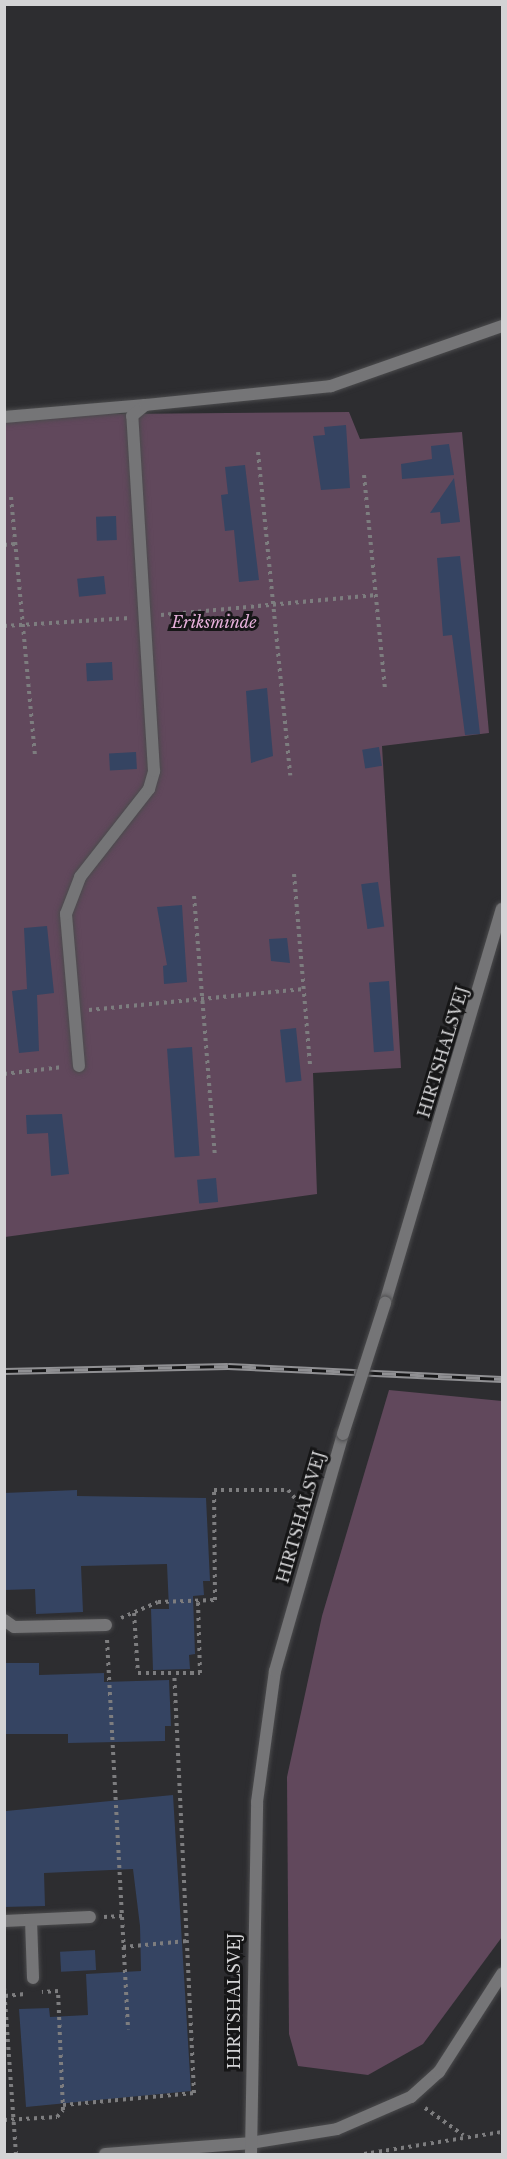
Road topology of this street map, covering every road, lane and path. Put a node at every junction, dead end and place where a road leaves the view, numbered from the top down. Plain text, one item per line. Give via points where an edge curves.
1 (502, 326) edge
2 (145, 405) junction
3 (4, 417) edge
4 (258, 452) dead end
5 (364, 475) dead end
6 (11, 497) dead end
7 (15, 544) junction
8 (4, 545) edge
9 (376, 595) junction
10 (273, 604) junction
11 (144, 617) junction
12 (23, 625) junction
13 (4, 626) edge
14 (385, 691) dead end
15 (35, 756) dead end
16 (290, 775) dead end
17 (294, 874) dead end
18 (194, 896) dead end
19 (502, 909) edge
20 (304, 989) junction
21 (202, 999) junction
22 (75, 1011) junction
23 (310, 1065) dead end
24 (79, 1066) joint
25 (4, 1074) edge
26 (215, 1155) dead end
27 (316, 1524) junction
28 (198, 1601) junction
29 (134, 1613) junction
30 (4, 1620) edge
31 (106, 1625) junction
32 (174, 1675) junction
33 (90, 1917) dead end
34 (31, 1920) junction
35 (4, 1921) edge
36 (187, 1941) junction
37 (123, 1947) junction
38 (502, 1974) edge
39 (33, 1978) dead end
40 (4, 1987) edge
41 (5, 1996) edge
42 (128, 2029) dead end
43 (411, 2097) junction
44 (63, 2105) junction
45 (4, 2120) edge
46 (13, 2120) junction
47 (502, 2132) edge
48 (464, 2135) junction
49 (251, 2149) edge
50 (15, 2154) edge
51 (105, 2154) edge
52 (364, 2154) edge

1 - 2 street via 332,386
2 - 3 street
2 - 11 street via 132,416 129,430
4 - 10 path
5 - 9 path
6 - 7 path
7 - 8 path
7 - 12 path
9 - 10 path
9 - 14 path
10 - 11 path
10 - 16 path
11 - 12 path
11 - 22 street via 154,771 149,789 80,877 71,897 66,914
12 - 13 path
12 - 15 path
17 - 20 path
18 - 21 path
19 - 27 street, HIRTSHALSVEJ, bridge
20 - 21 path
20 - 23 path
21 - 22 path
21 - 26 path
22 - 24 street
24 - 25 path
27 - 28 path via 288,1490 214,1490 215,1600
27 - 49 street, HIRTSHALSVEJ via 275,1671 257,1802
28 - 29 path via 158,1602
28 - 32 path via 200,1673
29 - 31 path
29 - 32 path via 138,1673
30 - 31 street via 14,1627
31 - 37 path
32 - 36 path
33 - 34 street
34 - 35 street
34 - 39 street
36 - 37 path
36 - 44 path via 194,2093
37 - 42 path
38 - 43 street via 439,2072
40 - 41 path
41 - 44 path via 58,1991
41 - 46 path
43 - 48 path
43 - 49 street via 338,2129
44 - 46 path via 57,2116
45 - 46 path
46 - 50 path
47 - 48 path
48 - 52 path
49 - 51 street

